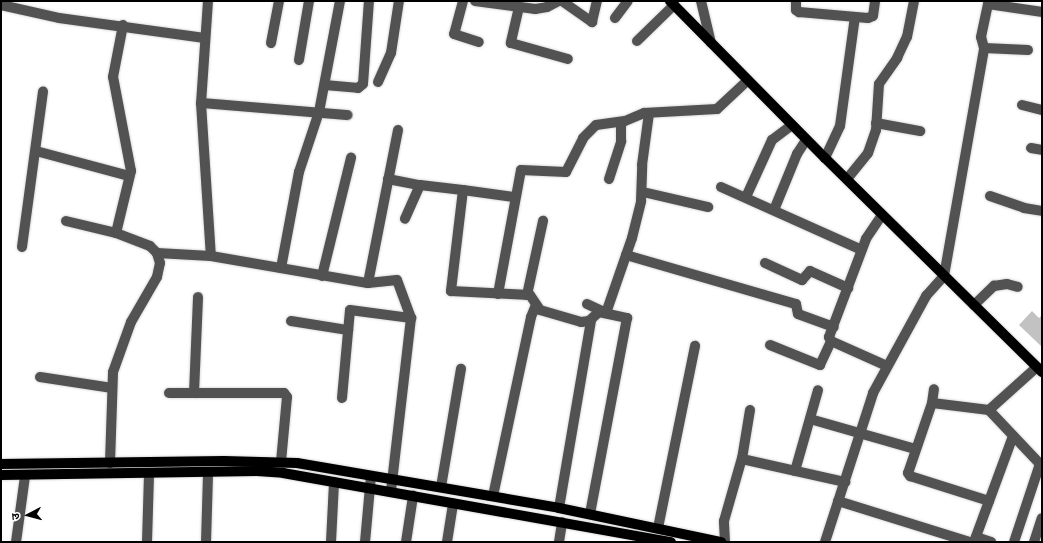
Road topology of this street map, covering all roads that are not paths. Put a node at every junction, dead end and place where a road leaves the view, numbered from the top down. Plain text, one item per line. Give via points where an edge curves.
1 (208, 1) edge
2 (279, 1) edge
3 (309, 1) edge
4 (340, 1) edge
5 (369, 1) edge
6 (399, 1) edge
7 (463, 1) edge
8 (475, 1) edge
9 (559, 1) edge
10 (562, 1) edge
11 (597, 1) edge
12 (628, 1) edge
13 (701, 1) edge
14 (796, 1) edge
15 (875, 1) edge
16 (914, 1) edge
17 (672, 3) edge
18 (6, 4) edge
19 (519, 7) junction
20 (1042, 12) edge
21 (856, 17) junction
22 (615, 18) dead end
23 (123, 26) junction
24 (205, 38) junction
25 (637, 41) dead end
26 (479, 42) dead end
27 (711, 42) junction
28 (271, 43) dead end
29 (984, 48) junction
30 (1028, 50) dead end
31 (568, 59) dead end
32 (299, 60) dead end
33 (748, 80) junction
34 (378, 82) dead end
35 (325, 85) junction
36 (43, 91) dead end
37 (201, 103) junction
38 (1022, 105) dead end
39 (1042, 110) edge
40 (319, 112) junction
41 (649, 113) junction
42 (348, 115) dead end
43 (621, 122) junction
44 (876, 123) junction
45 (792, 125) junction
46 (398, 130) dead end
47 (920, 131) dead end
48 (806, 140) junction
49 (1031, 148) dead end
50 (1042, 150) edge
51 (36, 151) junction
52 (351, 158) dead end
53 (825, 158) junction
54 (129, 176) junction
55 (388, 179) junction
56 (609, 179) dead end
57 (847, 180) junction
58 (420, 185) junction
59 (721, 187) dead end
60 (463, 190) junction
61 (643, 192) junction
62 (990, 196) dead end
63 (514, 197) junction
64 (746, 197) junction
65 (708, 207) dead end
66 (774, 210) junction
67 (1042, 211) edge
68 (882, 214) junction
69 (405, 219) dead end
70 (66, 221) dead end
71 (543, 222) dead end
72 (116, 233) junction
73 (22, 247) dead end
74 (862, 250) junction
75 (158, 253) junction
76 (626, 255) junction
77 (210, 256) junction
78 (765, 263) dead end
79 (281, 268) junction
80 (322, 276) junction
81 (944, 276) junction
82 (368, 282) junction
83 (1018, 287) dead end
84 (848, 288) junction
85 (498, 294) junction
86 (526, 295) junction
87 (198, 297) dead end
88 (587, 304) dead end
89 (974, 305) junction
90 (535, 307) junction
91 (605, 313) junction
92 (410, 318) junction
93 (591, 320) junction
94 (291, 321) dead end
95 (834, 327) junction
96 (348, 330) junction
97 (832, 340) junction
98 (770, 345) dead end
99 (694, 346) dead end
100 (887, 366) junction
101 (460, 369) dead end
102 (1039, 369) edge
103 (40, 376) dead end
104 (112, 388) junction
105 (934, 389) dead end
106 (818, 390) dead end
107 (169, 393) dead end
108 (194, 393) junction
109 (342, 398) dead end
110 (932, 403) junction
111 (750, 410) dead end
112 (989, 410) junction
113 (810, 419) junction
114 (861, 432) junction
115 (1013, 436) junction
116 (915, 449) junction
117 (742, 458) junction
118 (281, 462) junction
119 (110, 463) junction
120 (1, 464) edge
121 (795, 471) junction
122 (208, 473) junction
123 (149, 474) junction
124 (1, 475) edge
125 (25, 476) junction
126 (371, 476) junction
127 (393, 479) junction
128 (334, 482) junction
129 (845, 482) junction
130 (441, 487) junction
131 (370, 488) junction
132 (391, 492) junction
133 (413, 496) junction
134 (494, 496) junction
135 (838, 501) junction
136 (989, 501) junction
137 (453, 503) junction
138 (559, 508) junction
139 (590, 514) junction
140 (1042, 518) edge
141 (562, 522) junction
142 (658, 528) junction
143 (973, 540) edge
144 (16, 542) edge
145 (147, 542) edge
146 (206, 542) edge
147 (332, 542) edge
148 (366, 542) edge
149 (406, 542) edge
150 (447, 542) edge
151 (559, 542) edge
152 (672, 542) edge
153 (721, 542) edge
154 (724, 542) edge
155 (825, 542) edge
156 (991, 542) edge
157 (1014, 542) edge
158 (1034, 542) edge

1 - 24 street
2 - 28 street
3 - 32 street
4 - 35 street
5 - 35 street via 363,84 358,88
6 - 34 street via 391,53
7 - 26 street via 454,34
8 - 19 street
9 - 19 street via 541,9
10 - 11 street via 592,22
12 - 22 street
13 - 27 street
14 - 21 street via 796,10 799,12
15 - 21 street via 871,18
16 - 44 street via 907,37 897,58 879,84
17 - 25 street
17 - 27 main road
18 - 23 street via 59,18
19 - 31 street via 511,43
20 - 29 street via 988,4 981,37
21 - 53 street via 840,126
23 - 24 street
23 - 54 street via 113,77 131,164
24 - 37 street
27 - 33 main road
29 - 30 street
29 - 81 street
33 - 41 street via 717,109
33 - 45 main road
35 - 40 street
36 - 51 street
37 - 40 street
37 - 77 street
38 - 39 street
40 - 42 street
40 - 79 street via 299,172
41 - 43 street
41 - 61 street via 642,165
43 - 56 street via 621,141
43 - 63 street via 602,123 592,128 580,143 566,172 521,170
44 - 47 street
44 - 57 street via 868,153
45 - 48 main road
45 - 64 street via 772,140
46 - 55 street
48 - 53 main road
48 - 66 street via 797,154
49 - 50 street
51 - 54 street
51 - 73 street
52 - 80 street
53 - 57 main road
54 - 72 street
55 - 58 street
55 - 82 street
57 - 68 main road
58 - 60 street
58 - 69 street
59 - 64 street
60 - 63 street
60 - 85 street via 450,290
61 - 65 street
61 - 76 street
62 - 67 street via 1024,208
63 - 85 street
64 - 66 street
66 - 74 street
68 - 74 street
68 - 81 main road
70 - 72 street
71 - 86 street
72 - 75 street via 150,246
74 - 84 street
75 - 77 street
75 - 104 street via 159,270 131,322 116,363
76 - 91 street
76 - 95 street via 796,304 798,314
77 - 79 street
78 - 84 street via 802,280 809,271
79 - 80 street
80 - 82 street
81 - 89 main road
81 - 100 street via 926,296
82 - 92 street via 397,280
83 - 89 street via 1007,284 994,286
84 - 95 street
85 - 86 street
86 - 90 street via 533,297
87 - 108 street
88 - 91 street
89 - 102 main road
90 - 93 street via 581,322
90 - 134 street via 531,316
91 - 93 street via 597,314
91 - 139 street via 624,317 629,321
92 - 96 street via 352,309
92 - 127 street
93 - 138 street
94 - 96 street
95 - 97 street via 830,337
96 - 109 street
97 - 98 street via 820,365
97 - 100 street
99 - 142 street
100 - 114 street via 873,393
101 - 130 street
102 - 112 street
103 - 104 street
104 - 119 street
105 - 110 street
106 - 113 street
107 - 108 street
108 - 118 street via 284,393 287,397
110 - 112 street
110 - 116 street
111 - 117 street
112 - 115 street
113 - 114 street
113 - 121 street
114 - 116 street
114 - 129 street
115 - 136 street
115 - 157 street via 1040,464
116 - 136 street via 909,475
117 - 121 street
117 - 154 street via 724,521
118 - 119 main road
118 - 126 main road
119 - 120 main road
121 - 129 street
122 - 123 main road
122 - 128 main road via 257,471
122 - 146 street
123 - 125 main road
123 - 145 street
124 - 125 main road
125 - 144 street
126 - 127 main road
126 - 131 street
127 - 130 main road
127 - 132 street
128 - 131 main road
128 - 147 street
129 - 135 street
130 - 134 main road
131 - 132 main road
131 - 148 street
132 - 133 main road
133 - 137 main road
133 - 149 street
134 - 138 main road
135 - 143 street
135 - 155 street
136 - 143 street
137 - 141 main road
137 - 150 street
138 - 139 main road
139 - 142 main road
140 - 158 street
141 - 151 street
141 - 152 main road
142 - 153 main road
143 - 156 street

